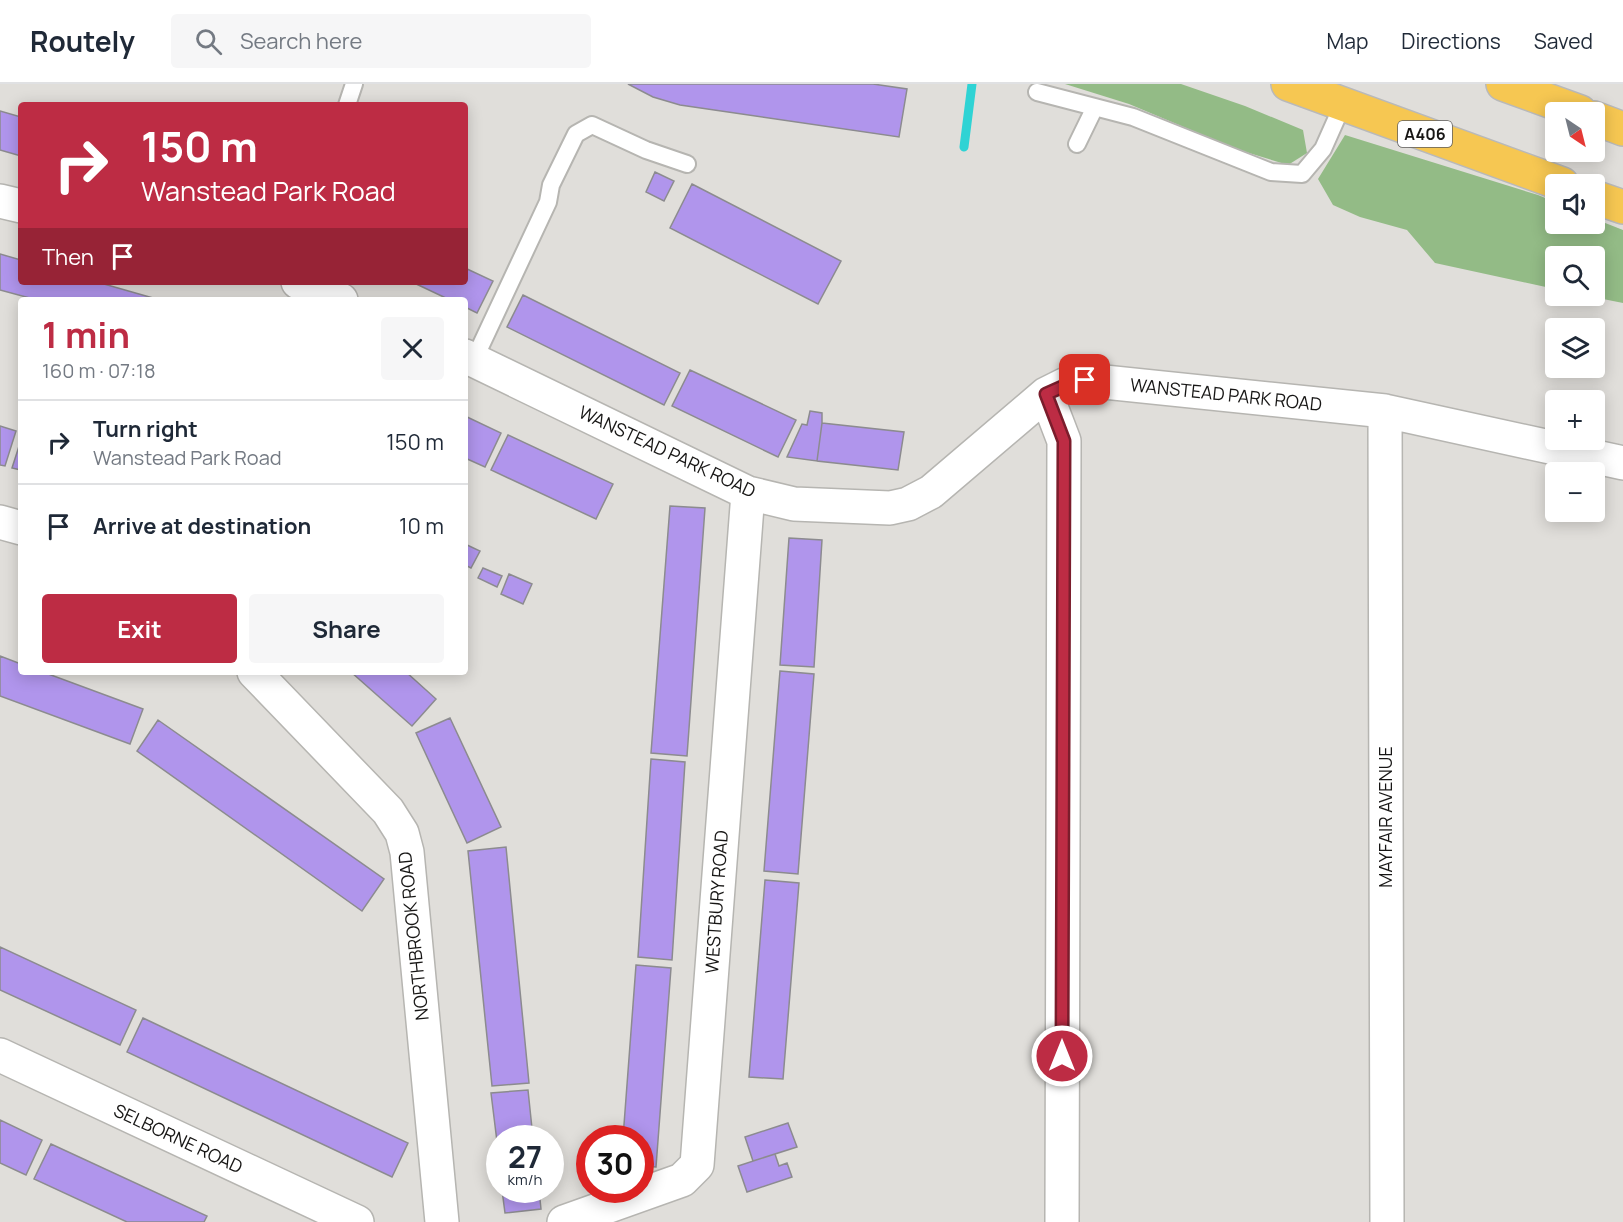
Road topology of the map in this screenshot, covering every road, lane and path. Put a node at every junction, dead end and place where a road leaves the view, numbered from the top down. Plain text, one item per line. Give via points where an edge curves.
1 (354, 84) edge
2 (1288, 84) edge
3 (1503, 84) edge
4 (1037, 92) dead end
5 (348, 102) edge
6 (1552, 102) edge
7 (1343, 104) junction
8 (1095, 107) junction
9 (1605, 122) edge
10 (1623, 129) edge
11 (1077, 144) dead end
12 (687, 164) dead end
13 (1545, 178) edge
14 (1605, 200) edge
15 (0, 201) edge
16 (18, 205) edge
17 (1623, 207) edge
18 (305, 285) edge
19 (334, 297) edge
20 (470, 358) edge
21 (1046, 394) junction
22 (1385, 411) junction
23 (1623, 463) edge
24 (748, 493) junction
25 (0, 522) edge
26 (18, 527) edge
27 (257, 675) edge
28 (0, 1055) edge
29 (357, 1222) edge
30 (442, 1222) edge
31 (564, 1222) edge
32 (1062, 1222) edge
33 (1387, 1222) edge

1 - 5 lane
2 - 7 highway, A406
3 - 6 highway
4 - 8 lane
7 - 8 lane via 1323,149 1302,174 1271,172 1133,117
7 - 13 highway, A406
8 - 11 lane
9 - 10 highway
12 - 20 lane via 592,125 576,134 551,185 548,202
14 - 17 highway
15 - 16 street
18 - 19 street
20 - 24 street, WANSTEAD PARK ROAD
21 - 22 street, WANSTEAD PARK ROAD via 1085,380
21 - 24 street, WANSTEAD PARK ROAD via 931,492 908,504 890,508 794,504
21 - 32 street via 1064,441
22 - 23 street, WANSTEAD PARK ROAD
22 - 33 street, MAYFAIR AVENUE
24 - 31 street, WESTBURY ROAD via 697,1165 682,1180
25 - 26 street
27 - 30 street, NORTHBROOK ROAD via 388,811 402,833 407,852
28 - 29 street, SELBORNE ROAD

